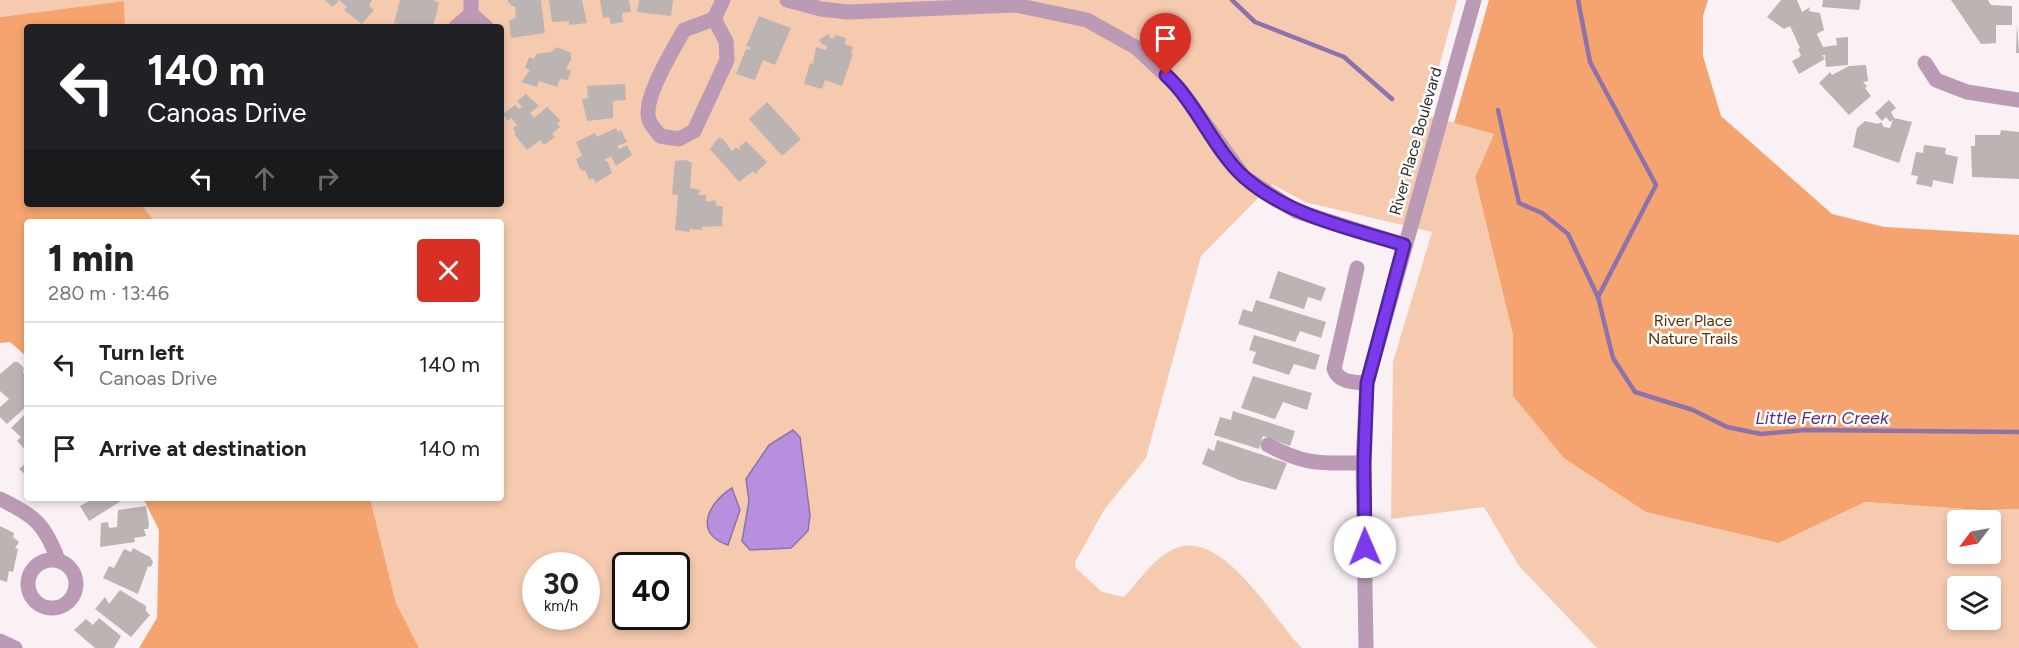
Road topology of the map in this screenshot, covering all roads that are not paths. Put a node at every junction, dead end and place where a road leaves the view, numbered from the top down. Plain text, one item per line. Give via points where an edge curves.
1 (723, 0) edge
2 (787, 0) edge
3 (1474, 0) edge
4 (471, 7) edge
5 (714, 19) junction
6 (458, 24) edge
7 (484, 24) edge
8 (1925, 63) dead end
9 (2019, 100) edge
10 (1404, 245) junction
11 (1357, 268) dead end
12 (1367, 383) junction
13 (1268, 445) dead end
14 (1364, 463) junction
15 (0, 499) edge
16 (58, 560) dead end
17 (0, 641) edge
18 (15, 648) edge
19 (1366, 648) edge

1 - 5 street
2 - 10 street via 848,12 1015,4 1087,20 1137,48 1180,89 1244,177 1296,210
3 - 10 street, River Place Boulevard
4 - 6 street
4 - 7 street
5 - 5 street via 684,30 666,65 648,105 649,122 660,136 679,139 694,131 727,60 726,41
8 - 9 street via 1936,80 1966,92
10 - 12 street, River Place Boulevard
11 - 12 street via 1334,369 1345,381
12 - 14 street, River Place Boulevard
13 - 14 street via 1295,460
14 - 19 street, River Place Boulevard
15 - 16 street via 41,524
17 - 18 street

